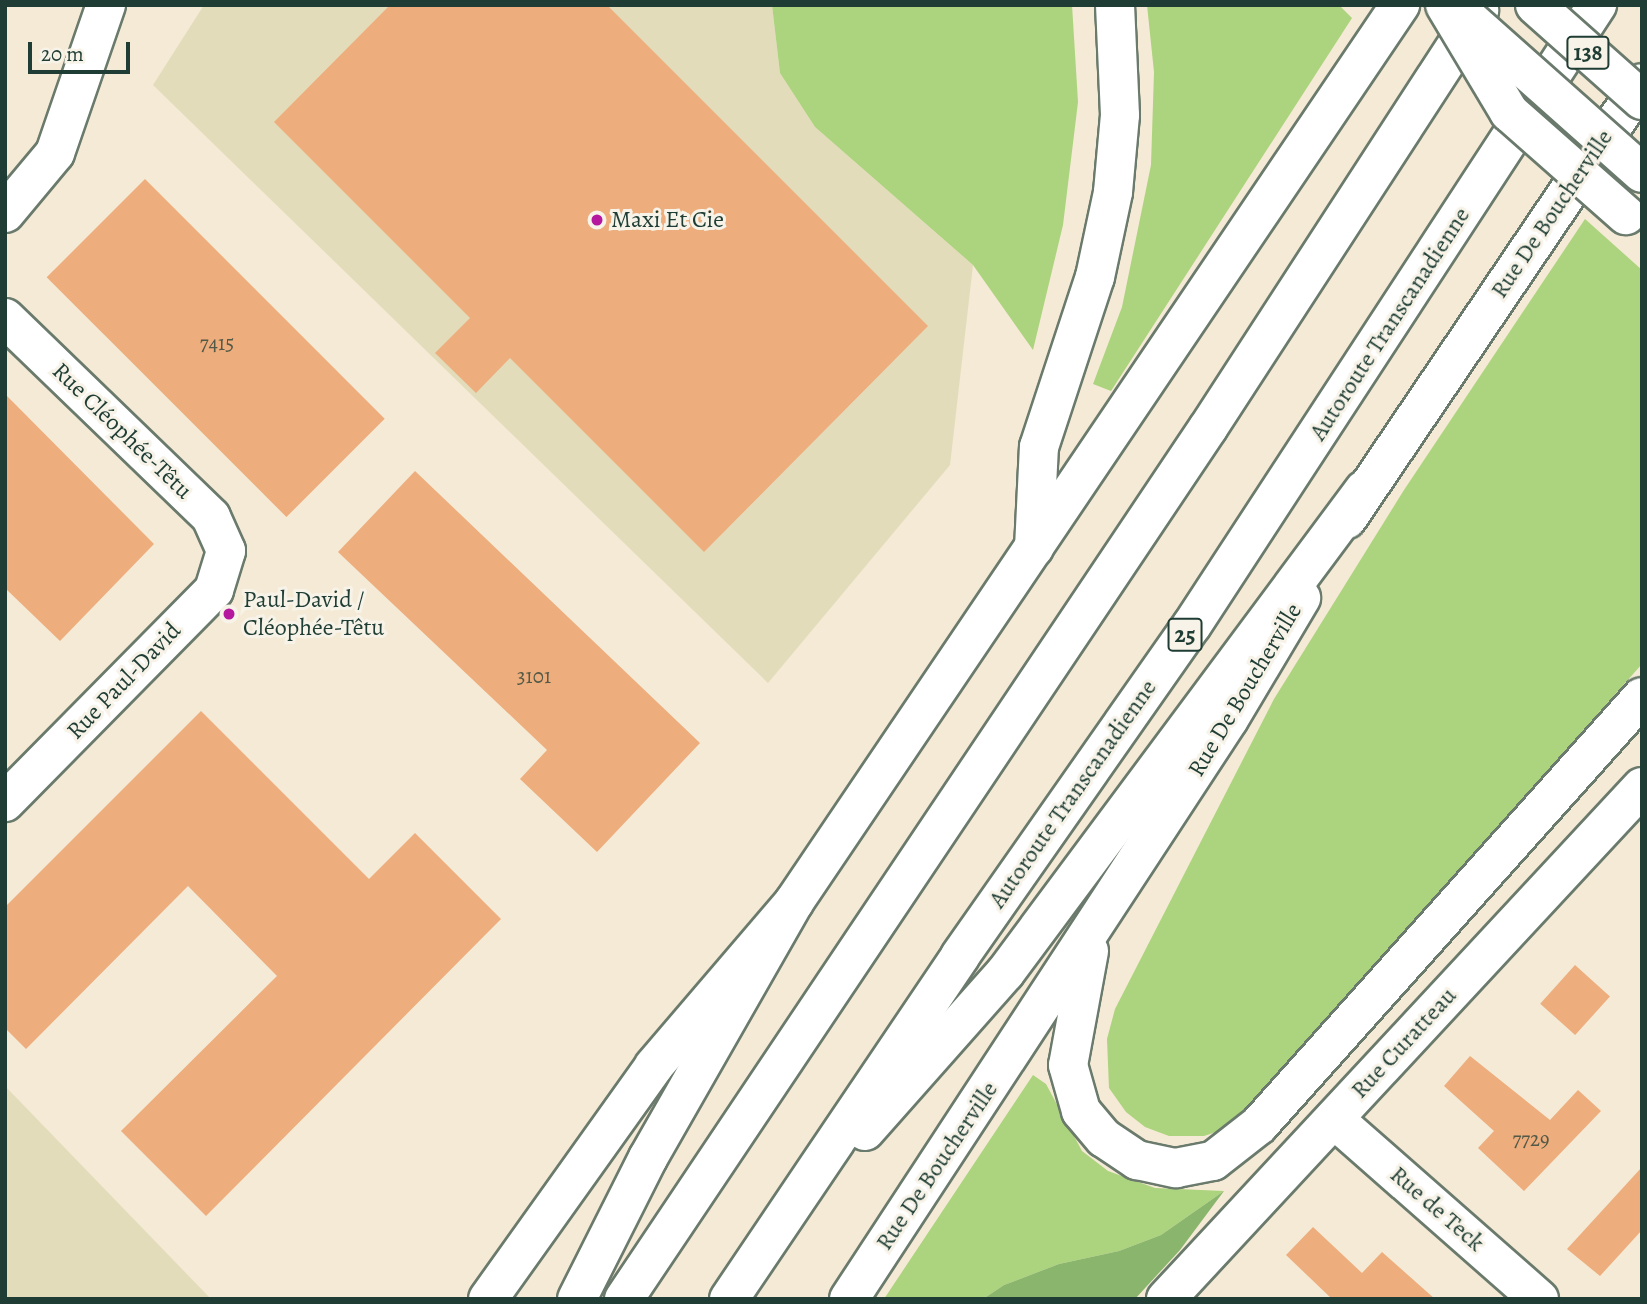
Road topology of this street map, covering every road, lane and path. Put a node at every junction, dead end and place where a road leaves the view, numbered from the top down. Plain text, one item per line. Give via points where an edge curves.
1 (106, 5) edge
2 (1115, 5) edge
3 (1400, 5) edge
4 (1445, 5) edge
5 (1454, 5) edge
6 (1482, 5) edge
7 (1535, 5) edge
8 (1597, 5) edge
9 (1642, 83) edge
10 (1642, 100) edge
11 (1642, 173) edge
12 (5, 213) edge
13 (1634, 222) edge
14 (5, 318) edge
15 (1364, 490) junction
16 (1034, 548) junction
17 (226, 551) joint
18 (1642, 697) edge
19 (1642, 787) edge
20 (5, 802) edge
21 (794, 902) junction
22 (1092, 932) junction
23 (1335, 1119) junction
24 (758, 1254) junction
25 (488, 1299) edge
26 (577, 1299) edge
27 (624, 1299) edge
28 (729, 1299) edge
29 (849, 1299) edge
30 (1166, 1299) edge
31 (1539, 1299) edge

1 - 12 main road via 55,153
2 - 16 main road via 1120,115 1113,192 1095,277 1039,447
3 - 16 main road
4 - 13 main road, bridge via 1509,112
5 - 11 main road, 138, bridge
6 - 27 main road via 1208,428
7 - 10 main road, 138, bridge
8 - 24 main road, Autoroute Transcanadienne / 25 via 1192,625
9 - 15 main road, Rue De Boucherville
14 - 17 main road, Rue Cléophée-Têtu via 211,517
15 - 22 main road, Rue De Boucherville via 1229,719
15 - 24 main road via 1005,973
16 - 21 main road
17 - 20 main road, Rue Paul-David via 214,590
18 - 22 main road via 1259,1125 1213,1161 1177,1168 1137,1160 1096,1131 1076,1100 1068,1065
19 - 23 main road, Rue Curatteau
21 - 25 main road via 654,1066
21 - 26 main road via 648,1158
22 - 29 main road, Rue De Boucherville
23 - 30 main road, Rue Curatteau
23 - 31 main road, Rue de Teck
24 - 28 main road, Autoroute Transcanadienne / 25

